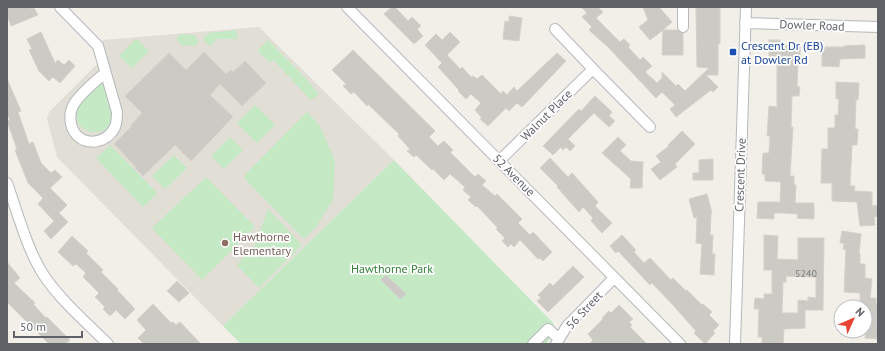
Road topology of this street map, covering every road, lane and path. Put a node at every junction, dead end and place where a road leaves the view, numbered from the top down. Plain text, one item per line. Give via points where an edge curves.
1 (60, 7) edge
2 (347, 7) edge
3 (683, 7) edge
4 (746, 7) edge
5 (745, 23) junction
6 (683, 27) dead end
7 (878, 27) edge
8 (555, 29) dead end
9 (593, 69) junction
10 (105, 73) junction
11 (650, 127) dead end
12 (499, 161) junction
13 (7, 183) edge
14 (614, 278) junction
15 (557, 342) edge
16 (108, 344) edge
17 (533, 344) edge
18 (680, 344) edge
19 (735, 344) edge

1 - 10 street via 96,44
2 - 12 street, 52 Avenue
3 - 6 street
4 - 5 street, Crescent Drive
5 - 7 street, Dowler Road
5 - 19 street, Crescent Drive
8 - 9 street
9 - 11 street
9 - 12 street, Walnut Place
10 - 10 street via 76,100 72,107 70,119 73,130 81,140 100,140 110,134 115,127 117,112
12 - 14 street, 52 Avenue
13 - 16 street via 43,274
14 - 15 street, 56 Street via 567,326
14 - 18 street, 52 Avenue
15 - 17 street via 548,329

